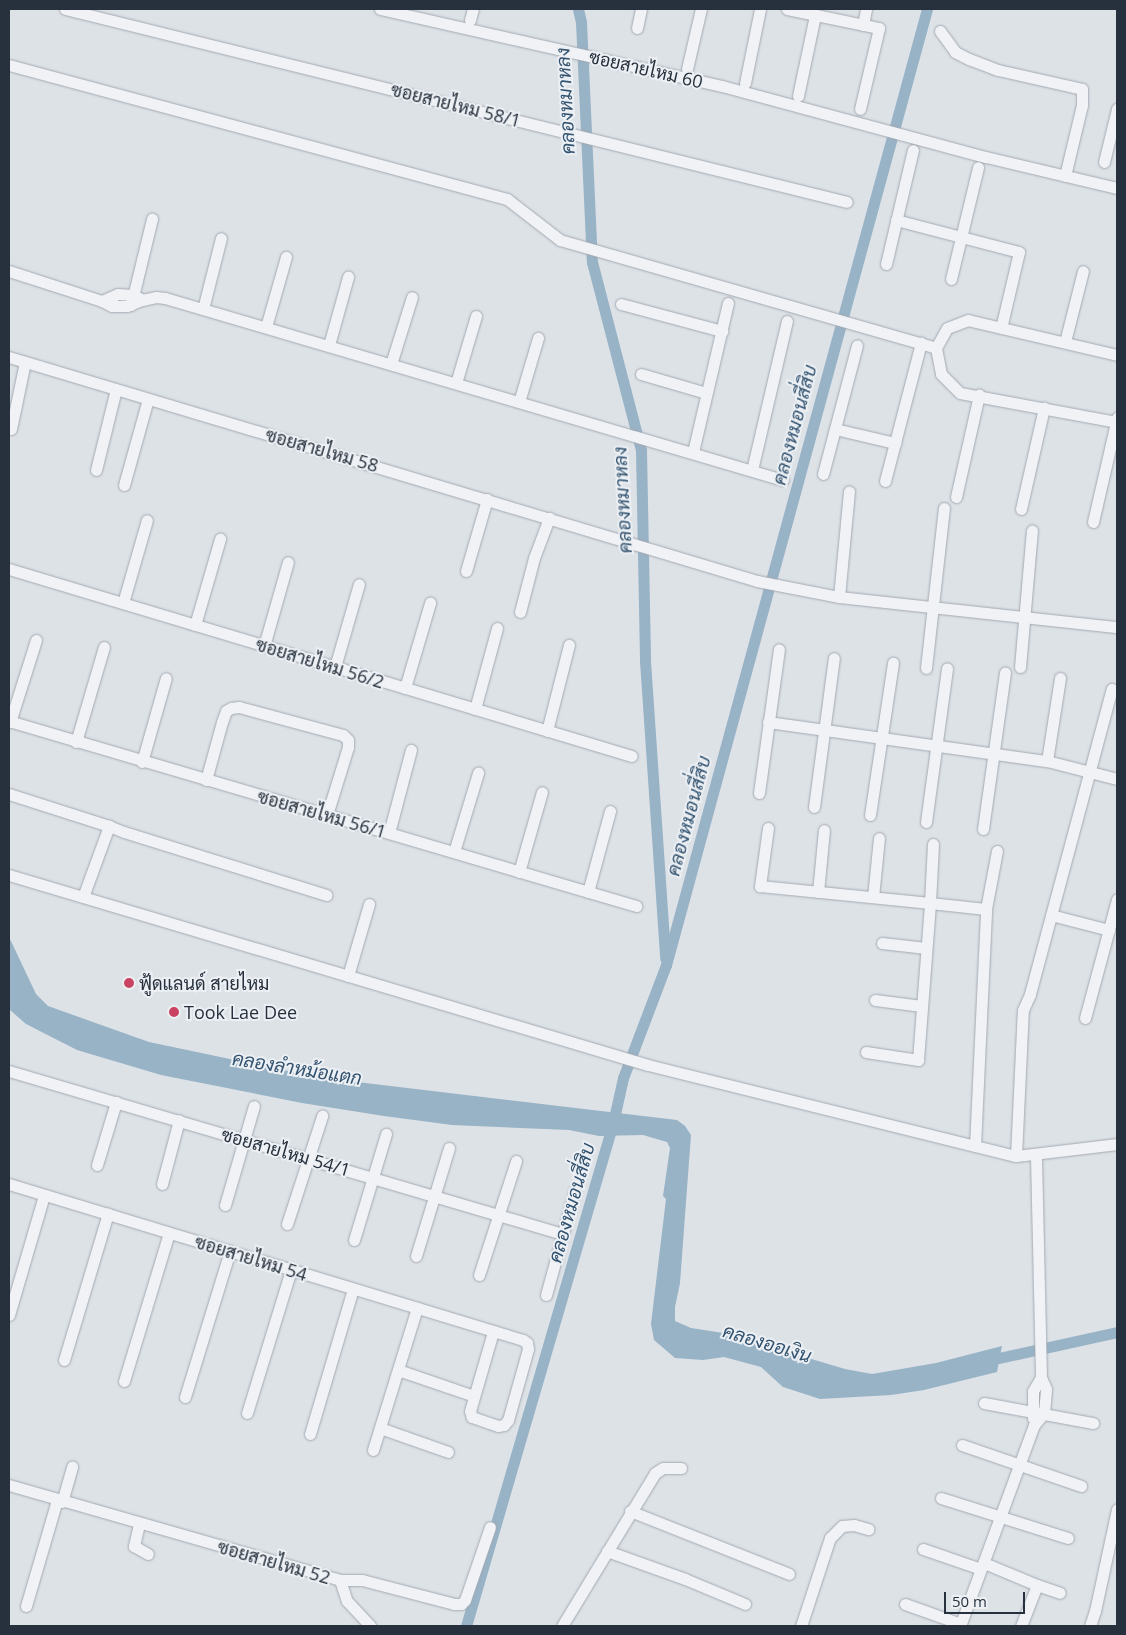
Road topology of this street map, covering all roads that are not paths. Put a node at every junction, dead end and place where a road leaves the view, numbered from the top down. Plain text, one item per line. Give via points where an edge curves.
1 (65, 9) edge
2 (380, 9) edge
3 (641, 9) edge
4 (701, 9) edge
5 (760, 9) edge
6 (787, 9) edge
7 (866, 9) edge
8 (811, 12) edge
9 (863, 25) junction
10 (637, 28) dead end
11 (940, 31) dead end
12 (9, 64) edge
13 (687, 69) dead end
14 (745, 83) dead end
15 (798, 96) dead end
16 (860, 109) dead end
17 (1117, 110) edge
18 (913, 150) dead end
19 (1104, 162) dead end
20 (978, 167) dead end
21 (1065, 176) junction
22 (1117, 188) edge
23 (847, 202) dead end
24 (152, 219) dead end
25 (896, 220) junction
26 (961, 237) junction
27 (221, 238) dead end
28 (286, 257) dead end
29 (886, 264) dead end
30 (9, 271) edge
31 (1083, 271) dead end
32 (348, 277) dead end
33 (951, 279) dead end
34 (412, 297) dead end
35 (135, 300) junction
36 (728, 303) dead end
37 (621, 304) dead end
38 (203, 309) junction
39 (476, 316) dead end
40 (787, 321) dead end
41 (266, 327) junction
42 (1002, 328) junction
43 (722, 331) junction
44 (538, 338) dead end
45 (1066, 342) junction
46 (921, 343) junction
47 (329, 346) junction
48 (857, 346) dead end
49 (936, 348) junction
50 (1117, 355) edge
51 (9, 357) edge
52 (25, 362) junction
53 (391, 364) junction
54 (641, 374) dead end
55 (456, 383) junction
56 (116, 389) junction
57 (706, 393) junction
58 (979, 395) junction
59 (148, 399) junction
60 (519, 402) junction
61 (1044, 408) junction
62 (1117, 421) edge
63 (11, 429) dead end
64 (835, 429) junction
65 (895, 444) junction
66 (693, 452) junction
67 (96, 470) dead end
68 (752, 470) junction
69 (823, 474) dead end
70 (782, 480) dead end
71 (885, 481) dead end
72 (124, 485) dead end
73 (849, 491) dead end
74 (956, 496) dead end
75 (487, 499) junction
76 (944, 508) dead end
77 (1022, 509) dead end
78 (549, 518) junction
79 (147, 520) dead end
80 (1093, 522) dead end
81 (1032, 531) dead end
82 (220, 539) dead end
83 (288, 562) dead end
84 (9, 569) edge
85 (466, 571) dead end
86 (359, 584) dead end
87 (839, 596) junction
88 (123, 603) junction
89 (430, 603) dead end
90 (933, 608) junction
91 (520, 612) dead end
92 (1025, 618) junction
93 (195, 625) junction
94 (1117, 627) edge
95 (498, 628) dead end
96 (36, 640) dead end
97 (569, 645) dead end
98 (264, 646) junction
99 (104, 647) dead end
100 (779, 649) dead end
101 (834, 658) dead end
102 (893, 663) dead end
103 (335, 667) junction
104 (1020, 667) dead end
105 (926, 668) dead end
106 (947, 668) dead end
107 (1005, 673) dead end
108 (166, 678) dead end
109 (1060, 678) dead end
110 (405, 688) junction
111 (1112, 689) dead end
112 (476, 709) junction
113 (9, 721) edge
114 (768, 722) junction
115 (824, 729) junction
116 (547, 731) junction
117 (882, 737) junction
118 (76, 742) junction
119 (937, 745) junction
120 (411, 750) dead end
121 (994, 753) junction
122 (632, 756) dead end
123 (1048, 761) junction
124 (142, 762) junction
125 (1090, 772) junction
126 (478, 773) dead end
127 (1117, 779) edge
128 (206, 780) junction
129 (542, 792) dead end
130 (759, 793) dead end
131 (9, 794) edge
132 (814, 807) dead end
133 (610, 811) dead end
134 (327, 815) junction
135 (870, 815) dead end
136 (926, 822) dead end
137 (109, 826) junction
138 (768, 828) dead end
139 (983, 829) dead end
140 (824, 830) dead end
141 (389, 833) junction
142 (879, 838) dead end
143 (933, 844) dead end
144 (997, 851) dead end
145 (454, 852) junction
146 (519, 872) junction
147 (9, 875) edge
148 (588, 892) junction
149 (818, 892) junction
150 (326, 895) dead end
151 (83, 897) junction
152 (872, 898) junction
153 (1117, 898) edge
154 (369, 904) dead end
155 (930, 904) junction
156 (636, 906) dead end
157 (986, 909) junction
158 (1051, 915) junction
159 (1109, 930) junction
160 (882, 943) dead end
161 (926, 948) junction
162 (348, 976) junction
163 (875, 1000) dead end
164 (922, 1006) junction
165 (1085, 1018) dead end
166 (866, 1052) dead end
167 (9, 1071) edge
168 (116, 1102) junction
169 (254, 1106) dead end
170 (322, 1116) dead end
171 (179, 1120) junction
172 (386, 1134) dead end
173 (244, 1140) junction
174 (1117, 1144) edge
175 (975, 1146) junction
176 (449, 1148) dead end
177 (1036, 1154) junction
178 (1016, 1156) junction
179 (307, 1158) junction
180 (516, 1161) dead end
181 (97, 1165) dead end
182 (374, 1178) junction
183 (9, 1184) edge
184 (162, 1184) dead end
185 (575, 1190) dead end
186 (44, 1194) junction
187 (435, 1196) junction
188 (225, 1205) dead end
189 (108, 1213) junction
190 (498, 1215) junction
191 (287, 1224) dead end
192 (169, 1233) junction
193 (562, 1234) junction
194 (354, 1240) dead end
195 (230, 1251) junction
196 (416, 1256) dead end
197 (291, 1270) junction
198 (479, 1275) dead end
199 (353, 1289) junction
200 (546, 1295) dead end
201 (417, 1308) junction
202 (9, 1316) edge
203 (494, 1332) junction
204 (64, 1360) dead end
205 (398, 1370) junction
206 (124, 1381) dead end
207 (474, 1396) junction
208 (185, 1397) dead end
209 (984, 1403) dead end
210 (1038, 1412) junction
211 (247, 1413) dead end
212 (1093, 1423) dead end
213 (380, 1428) junction
214 (310, 1434) dead end
215 (962, 1445) dead end
216 (373, 1450) dead end
217 (448, 1452) dead end
218 (1020, 1464) junction
219 (72, 1466) dead end
220 (681, 1468) dead end
221 (9, 1485) edge
222 (1081, 1486) dead end
223 (941, 1498) dead end
224 (59, 1501) junction
225 (1117, 1509) edge
226 (630, 1511) junction
227 (1001, 1515) junction
228 (138, 1524) junction
229 (490, 1527) dead end
230 (868, 1529) dead end
231 (1068, 1538) dead end
232 (922, 1549) dead end
233 (607, 1551) junction
234 (148, 1554) dead end
235 (982, 1566) junction
236 (789, 1574) dead end
237 (340, 1580) junction
238 (1037, 1585) junction
239 (1060, 1593) dead end
240 (744, 1604) dead end
241 (905, 1604) dead end
242 (26, 1606) dead end
243 (961, 1625) edge
244 (370, 1626) edge
245 (562, 1626) edge
246 (801, 1626) edge
247 (1022, 1626) edge
248 (1090, 1626) edge

1 - 23 street, ซอยสายไหม 58/1
2 - 21 street, ซอยสายไหม 60 via 722,86
3 - 10 street
4 - 13 street
5 - 14 street
6 - 8 street
7 - 9 street
8 - 9 street
8 - 15 street
9 - 16 street via 880,28
11 - 21 street via 955,52 969,59 998,70 1082,89 1082,105
12 - 46 street via 507,199 560,240
17 - 19 street
18 - 25 street
20 - 26 street
21 - 22 street, ซอยสายไหม 60
24 - 35 street
25 - 26 street
25 - 29 street
26 - 33 street
26 - 42 street via 1019,252
27 - 38 street
28 - 41 street
30 - 35 street via 117,307
31 - 45 street
32 - 47 street
34 - 53 street
35 - 38 street via 160,297
36 - 43 street
37 - 43 street
38 - 41 street
39 - 55 street
40 - 68 street
41 - 47 street
42 - 45 street
42 - 49 street via 968,320 948,328
43 - 57 street
44 - 60 street
45 - 50 street
46 - 49 street
46 - 65 street
47 - 53 street
48 - 64 street
49 - 58 street via 941,374 960,393
51 - 52 street, ซอยสายไหม 58
52 - 56 street, ซอยสายไหม 58
52 - 63 street
53 - 55 street
54 - 57 street
55 - 60 street
56 - 59 street, ซอยสายไหม 58
56 - 67 street
57 - 66 street
58 - 61 street
58 - 74 street
59 - 72 street
59 - 75 street, ซอยสายไหม 58
60 - 66 street
61 - 62 street
61 - 77 street
62 - 80 street
64 - 65 street
64 - 69 street
65 - 71 street
66 - 68 street
68 - 70 street
73 - 87 street
75 - 78 street, ซอยสายไหม 58
75 - 85 street
76 - 90 street
78 - 87 street, ซอยสายไหม 58 via 757,581
78 - 91 street via 534,558
79 - 88 street
81 - 92 street
82 - 93 street
83 - 98 street
84 - 88 street, ซอยสายไหม 56/2
86 - 103 street
87 - 90 street, ซอยสายไหม 58
88 - 93 street, ซอยสายไหม 56/2
89 - 110 street
90 - 92 street, ซอยสายไหม 58
90 - 105 street
92 - 94 street, ซอยสายไหม 58
92 - 104 street
93 - 98 street, ซอยสายไหม 56/2
95 - 112 street
96 - 113 street
97 - 116 street
98 - 103 street, ซอยสายไหม 56/2
99 - 118 street
100 - 114 street
101 - 115 street
102 - 117 street
103 - 110 street, ซอยสายไหม 56/2
106 - 119 street
107 - 121 street
108 - 124 street
109 - 123 street
110 - 112 street, ซอยสายไหม 56/2
111 - 125 street
112 - 116 street, ซอยสายไหม 56/2
113 - 118 street, ซอยสายไหม 56/1
114 - 115 street
114 - 130 street
115 - 117 street
115 - 132 street
116 - 122 street, ซอยสายไหม 56/2
117 - 119 street
117 - 135 street
118 - 124 street, ซอยสายไหม 56/1
119 - 121 street
119 - 136 street
120 - 141 street
121 - 123 street
121 - 139 street
123 - 125 street
124 - 128 street, ซอยสายไหม 56/1
125 - 127 street
125 - 158 street
126 - 145 street
128 - 134 street, ซอยสายไหม 56/1
128 - 134 street via 222,722 226,711 231,708 344,735 348,747
129 - 146 street
131 - 137 street
133 - 148 street
134 - 141 street, ซอยสายไหม 56/1
137 - 150 street
137 - 151 street
138 - 149 street via 760,886
140 - 149 street
141 - 145 street, ซอยสายไหม 56/1
142 - 152 street
143 - 155 street
144 - 157 street
145 - 146 street, ซอยสายไหม 56/1
146 - 148 street, ซอยสายไหม 56/1
147 - 151 street
148 - 156 street, ซอยสายไหม 56/1
149 - 152 street
151 - 162 street
152 - 155 street
153 - 159 street
154 - 162 street
155 - 157 street
155 - 161 street
157 - 175 street
158 - 159 street
158 - 178 street via 1023,1010
159 - 165 street
160 - 161 street
161 - 164 street
162 - 175 street via 648,1065
163 - 164 street
164 - 166 street via 918,1060
167 - 168 street, ซอยสายไหม 54/1
168 - 171 street, ซอยสายไหม 54/1
168 - 181 street
169 - 173 street
170 - 179 street
171 - 173 street, ซอยสายไหม 54/1
171 - 184 street
172 - 182 street
173 - 179 street, ซอยสายไหม 54/1
173 - 188 street
174 - 177 street
175 - 178 street
176 - 187 street
177 - 178 street
177 - 210 street via 1041,1377 1033,1391
179 - 182 street, ซอยสายไหม 54/1
179 - 191 street
180 - 190 street
182 - 187 street, ซอยสายไหม 54/1
182 - 194 street
183 - 186 street, ซอยสายไหม 54
185 - 193 street
186 - 189 street, ซอยสายไหม 54
186 - 202 street
187 - 190 street, ซอยสายไหม 54/1
187 - 196 street
189 - 192 street, ซอยสายไหม 54
189 - 204 street
190 - 193 street, ซอยสายไหม 54/1
190 - 198 street
192 - 195 street, ซอยสายไหม 54
192 - 206 street
193 - 200 street
195 - 197 street, ซอยสายไหม 54
195 - 208 street
197 - 199 street, ซอยสายไหม 54
197 - 211 street
199 - 201 street, ซอยสายไหม 54
199 - 214 street
201 - 203 street, ซอยสายไหม 54
201 - 205 street
203 - 207 street, ซอยสายไหม 54
203 - 207 street, ซอยสายไหม 54 via 527,1343 508,1420 504,1425 472,1417 470,1410
205 - 207 street
205 - 213 street
209 - 210 street
210 - 212 street
210 - 218 street
213 - 216 street
213 - 217 street
215 - 218 street
218 - 222 street
218 - 227 street
219 - 224 street
220 - 226 street via 663,1468 655,1473
221 - 224 street, ซอยสายไหม 52
223 - 227 street
224 - 228 street, ซอยสายไหม 52
224 - 242 street
225 - 248 street
226 - 233 street
226 - 236 street
227 - 231 street
227 - 235 street
228 - 234 street via 134,1546
228 - 237 street, ซอยสายไหม 52
229 - 237 street, ซอยสายไหม 52 via 461,1604 362,1580
230 - 246 street via 842,1526 830,1538
232 - 235 street
233 - 240 street
233 - 245 street
235 - 238 street
235 - 243 street
237 - 244 street via 347,1600
238 - 239 street
238 - 247 street
241 - 243 street

